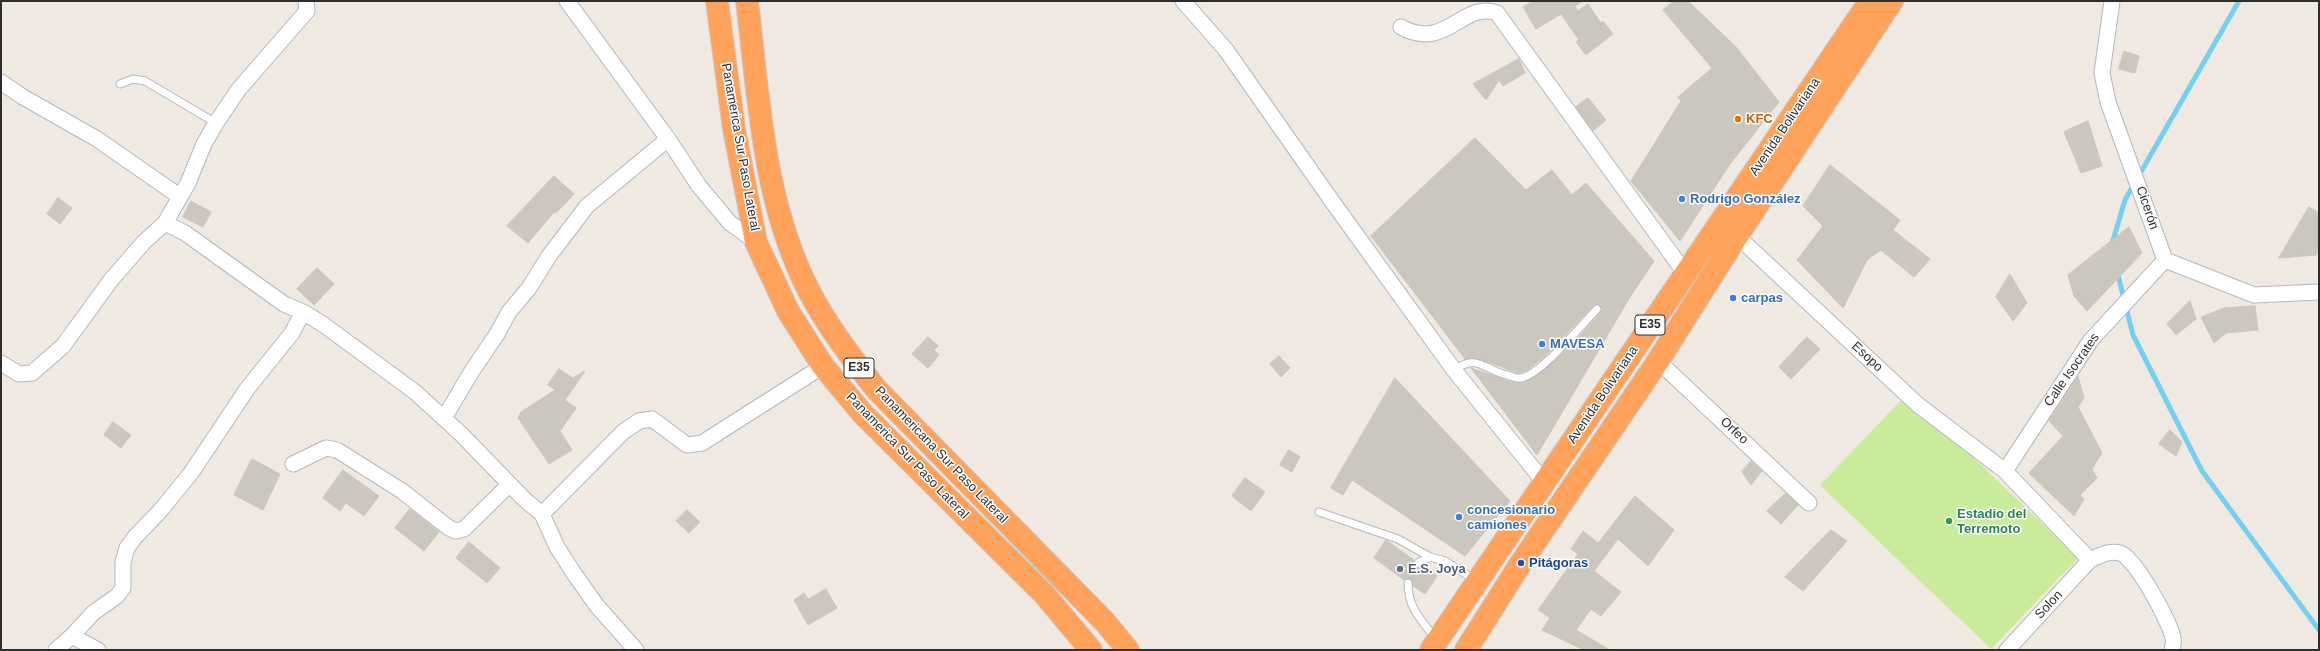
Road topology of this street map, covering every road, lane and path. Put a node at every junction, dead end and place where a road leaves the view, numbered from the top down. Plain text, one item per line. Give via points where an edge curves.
1 (306, 1) edge
2 (568, 1) edge
3 (717, 1) edge
4 (747, 1) edge
5 (1183, 1) edge
6 (1870, 1) edge
7 (1892, 1) edge
8 (2112, 1) edge
9 (1401, 28) dead end
10 (1, 82) edge
11 (120, 84) dead end
12 (216, 123) junction
13 (668, 139) junction
14 (179, 196) junction
15 (165, 223) junction
16 (1737, 236) junction
17 (756, 242) junction
18 (2165, 260) junction
19 (1685, 273) junction
20 (2319, 292) edge
21 (1597, 309) dead end
22 (303, 312) junction
23 (1658, 361) junction
24 (1, 363) edge
25 (823, 366) junction
26 (1454, 370) junction
27 (444, 418) junction
28 (293, 464) dead end
29 (2005, 470) junction
30 (1544, 482) junction
31 (509, 485) junction
32 (1810, 503) dead end
33 (1319, 512) dead end
34 (542, 514) junction
35 (1430, 557) junction
36 (2090, 560) junction
37 (1418, 563) dead end
38 (1408, 582) dead end
39 (1477, 582) junction
40 (72, 636) junction
41 (1434, 645) edge
42 (56, 650) edge
43 (98, 650) edge
44 (636, 650) edge
45 (1091, 650) edge
46 (1128, 650) edge
47 (1466, 650) edge
48 (2007, 650) edge
49 (2172, 650) edge

1 - 12 street via 307,11 239,89
2 - 13 street
3 - 17 highway, Panamerica Sur Paso Lateral / E35 via 734,129
4 - 46 highway, Panamericana Sur Paso Lateral / E35 via 771,184 787,239 809,291 848,353 876,389 1105,622
5 - 26 street via 1226,50
6 - 19 highway, Avenida Bolivariana / E35
7 - 16 highway, Avenida Bolivariana / E35
8 - 18 street, Cicerón via 2102,73 2108,102
9 - 19 street via 1412,33 1435,35 1478,11 1489,10 1497,13
10 - 14 street via 97,139
11 - 12 lane via 134,79 145,81
12 - 14 street via 188,183
13 - 17 street via 699,186 730,223
13 - 27 street via 587,206 549,256 529,288 508,312
14 - 15 street
15 - 22 street via 185,233 284,304
15 - 24 street via 115,274 63,346 40,367 32,373 19,374
16 - 23 highway, Avenida Bolivariana / E35
16 - 29 street, Esopo via 1917,404
17 - 25 highway, Panamerica Sur Paso Lateral / E35 via 788,312
18 - 20 street via 2254,295
18 - 29 street, Calle Isocrates via 2090,340
19 - 30 highway, Avenida Bolivariana / E35
21 - 26 lane via 1538,370 1526,376 1520,378 1496,373 1477,362 1466,362
22 - 27 street via 388,371
22 - 40 street via 292,333 244,394 191,473 127,548 123,588 117,596 93,613
23 - 32 street, Orfeo
23 - 47 highway, Avenida Bolivariana / E35 via 1521,563
25 - 34 street via 702,442 687,445 652,419 639,421 623,432
25 - 45 highway, Panamerica Sur Paso Lateral / E35 via 863,414 1044,594
26 - 30 street
27 - 31 street
28 - 31 street via 326,448 337,450 402,491 456,531 464,529
29 - 36 street, Esopo
30 - 39 highway, Avenida Bolivariana / E35
31 - 34 street
33 - 35 lane via 1398,538
34 - 44 street via 557,547 575,575 597,606
35 - 37 lane
35 - 39 lane via 1445,561
36 - 48 street, Solon
36 - 49 street via 2104,553 2120,552 2133,561 2162,610 2174,639
38 - 41 lane via 1408,596 1412,608
39 - 41 highway, Avenida Bolivariana / E35
40 - 42 street
40 - 43 street

